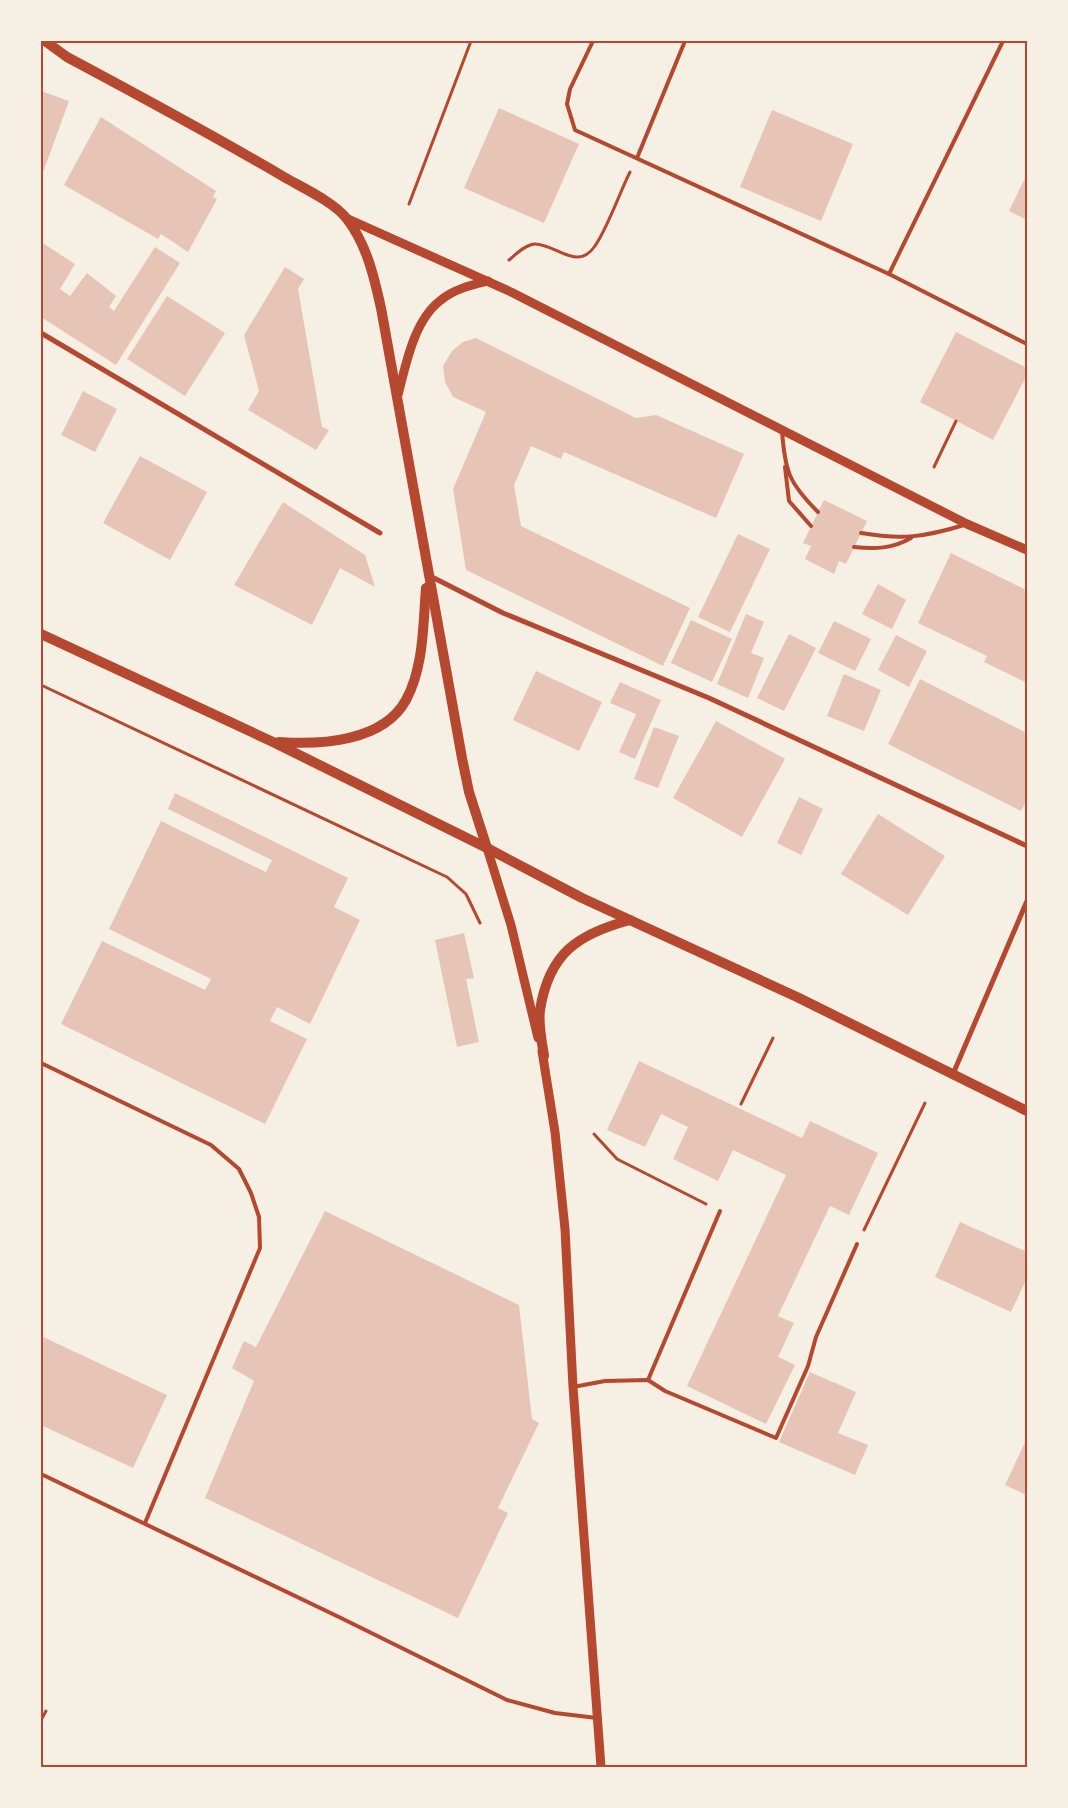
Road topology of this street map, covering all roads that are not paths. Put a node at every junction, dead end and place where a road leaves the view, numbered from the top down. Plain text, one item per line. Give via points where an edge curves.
1 (45, 41) edge
2 (593, 41) edge
3 (685, 41) edge
4 (1003, 41) edge
5 (636, 158) junction
6 (346, 218) junction
7 (889, 274) junction
8 (488, 281) junction
9 (41, 333) edge
10 (1027, 344) edge
11 (398, 395) junction
12 (782, 429) junction
13 (784, 463) junction
14 (818, 512) dead end
15 (967, 524) junction
16 (811, 526) dead end
17 (380, 533) dead end
18 (861, 533) dead end
19 (913, 537) junction
20 (854, 547) dead end
21 (1027, 550) edge
22 (428, 574) junction
23 (41, 635) edge
24 (273, 742) junction
25 (1027, 846) edge
26 (487, 848) junction
27 (1027, 901) edge
28 (630, 920) junction
29 (544, 1056) junction
30 (41, 1063) edge
31 (952, 1074) junction
32 (1027, 1111) edge
33 (720, 1211) road end
34 (857, 1244) road end
35 (648, 1380) junction
36 (573, 1387) junction
37 (41, 1474) edge
38 (145, 1523) junction
39 (597, 1718) junction
40 (602, 1767) edge

1 - 6 main road via 250,156
2 - 5 lane via 570,89 569,115 575,130
3 - 5 lane
4 - 7 lane
5 - 7 lane
6 - 8 street
6 - 11 main road via 370,264
7 - 10 lane
8 - 11 street via 463,288 440,300 417,334
8 - 12 street
9 - 17 street
11 - 22 main road
12 - 13 lane
12 - 15 street
13 - 14 lane via 796,491
13 - 16 lane via 789,501
15 - 19 lane
15 - 21 street
18 - 19 lane via 891,538
19 - 20 lane via 898,546 878,549
22 - 24 main road via 420,656 406,700 398,711 377,728 360,735 318,743
22 - 25 street via 503,613 709,698
22 - 26 main road via 465,775
23 - 24 main road
24 - 26 main road
26 - 28 main road
26 - 29 street via 511,925
27 - 31 street
28 - 29 main road via 603,928 575,942 560,957 549,979 540,1011
28 - 31 main road via 797,997
29 - 36 street via 565,1229
30 - 38 lane via 211,1145 239,1169 252,1193 259,1217 260,1248
31 - 32 main road
33 - 35 lane
34 - 35 lane via 776,1438 665,1391
35 - 36 lane via 605,1381
36 - 39 street
37 - 38 lane
38 - 39 lane via 507,1700 555,1713
39 - 40 street

